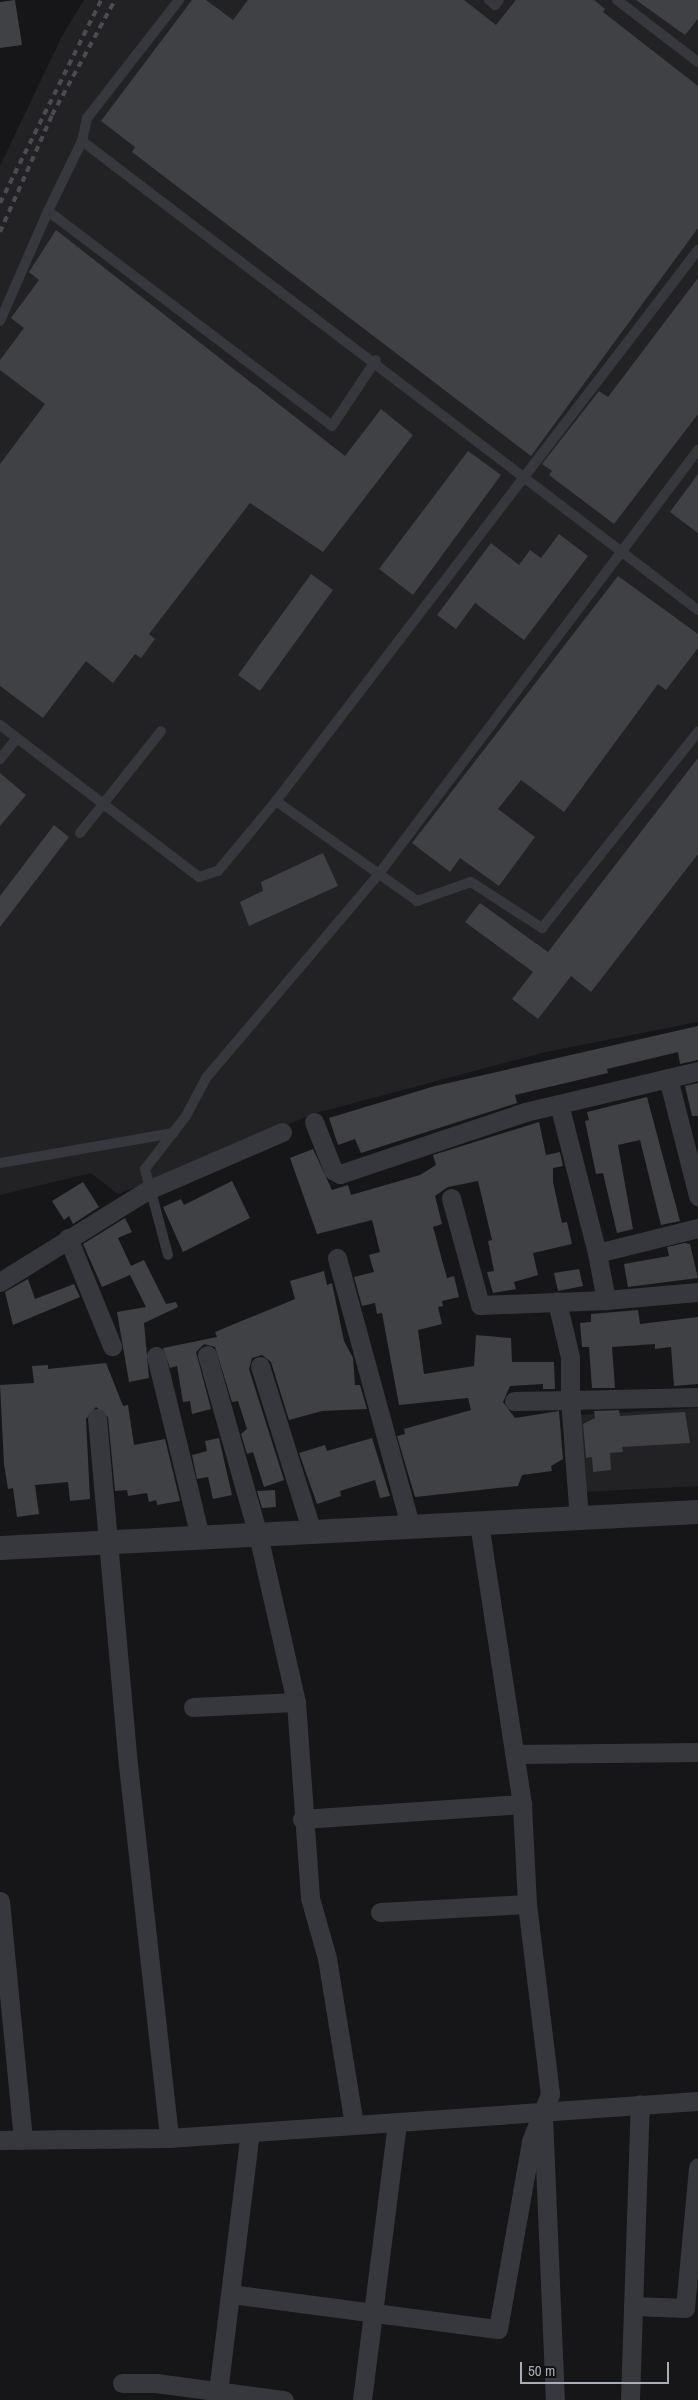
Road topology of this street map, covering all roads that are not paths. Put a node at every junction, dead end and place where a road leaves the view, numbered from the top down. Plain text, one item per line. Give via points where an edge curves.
1 (179, 0) edge
2 (489, 0) edge
3 (499, 0) edge
4 (617, 0) edge
5 (698, 62) edge
6 (82, 141) junction
7 (48, 211) junction
8 (698, 250) edge
9 (0, 321) edge
10 (376, 360) junction
11 (698, 450) edge
12 (526, 476) junction
13 (621, 550) junction
14 (698, 610) edge
15 (0, 725) edge
16 (161, 731) dead end
17 (698, 732) edge
18 (17, 738) junction
19 (0, 759) edge
20 (276, 801) junction
21 (103, 804) junction
22 (80, 833) dead end
23 (378, 875) junction
24 (698, 1071) edge
25 (668, 1078) junction
26 (559, 1104) junction
27 (314, 1122) dead end
28 (282, 1132) dead end
29 (173, 1133) junction
30 (0, 1163) edge
31 (148, 1190) junction
32 (698, 1196) edge
33 (451, 1198) dead end
34 (698, 1228) edge
35 (68, 1238) junction
36 (597, 1253) junction
37 (168, 1255) dead end
38 (337, 1258) dead end
39 (0, 1282) edge
40 (698, 1292) edge
41 (606, 1300) junction
42 (557, 1302) junction
43 (112, 1346) dead end
44 (206, 1355) dead end
45 (156, 1356) dead end
46 (260, 1366) dead end
47 (698, 1397) edge
48 (570, 1400) junction
49 (514, 1402) dead end
50 (98, 1418) dead end
51 (698, 1512) edge
52 (579, 1519) junction
53 (478, 1524) junction
54 (411, 1528) junction
55 (312, 1532) junction
56 (258, 1534) junction
57 (200, 1537) junction
58 (108, 1542) junction
59 (0, 1548) edge
60 (296, 1702) junction
61 (193, 1707) dead end
62 (698, 1752) edge
63 (516, 1754) junction
64 (522, 1804) junction
65 (302, 1819) junction
66 (0, 1901) edge
67 (527, 1904) junction
68 (380, 1912) dead end
69 (3, 1963) edge
70 (698, 2101) edge
71 (640, 2104) junction
72 (543, 2112) junction
73 (397, 2122) junction
74 (354, 2125) junction
75 (250, 2133) junction
76 (23, 2138) junction
77 (168, 2138) junction
78 (0, 2140) edge
79 (698, 2168) edge
80 (231, 2294) junction
81 (633, 2306) junction
82 (692, 2309) edge
83 (374, 2312) junction
84 (122, 2383) dead end
85 (217, 2396) edge
86 (284, 2400) edge
87 (362, 2400) edge
88 (555, 2400) edge
89 (630, 2400) edge

1 - 6 lane via 88,118
2 - 3 lane via 495,5
4 - 5 lane
6 - 7 lane
6 - 10 lane
7 - 9 lane
7 - 10 lane via 332,426
8 - 12 lane
10 - 12 lane
11 - 13 lane
12 - 13 lane
12 - 20 lane
13 - 14 lane
13 - 23 lane
15 - 18 lane
16 - 21 lane
17 - 23 lane via 542,928 471,882 456,885 436,898 417,901
18 - 19 lane
18 - 21 lane
20 - 21 lane via 218,871 206,877 171,857
20 - 23 lane
21 - 22 lane
23 - 29 lane via 206,1078
24 - 25 street
25 - 26 street
25 - 32 street
26 - 27 street via 340,1174 333,1170
26 - 36 street
28 - 31 street
29 - 30 lane
29 - 31 lane via 145,1169
31 - 35 street
31 - 37 lane
33 - 42 street via 480,1305
34 - 36 street
35 - 39 street
35 - 43 street
36 - 41 street
38 - 54 street
40 - 41 street
41 - 42 street
42 - 48 street via 570,1357
44 - 56 street
45 - 57 street
46 - 55 street
47 - 48 street
48 - 49 street
48 - 52 street
50 - 58 street
51 - 52 street
52 - 53 street
53 - 54 street
53 - 63 street
54 - 55 street
55 - 56 street
56 - 57 street
56 - 60 street
57 - 58 street
58 - 59 street
58 - 77 street
60 - 61 street
60 - 65 street
62 - 63 street
63 - 64 street
64 - 65 street
64 - 67 street
65 - 74 street via 310,1898 327,1958
66 - 69 street
67 - 68 street
67 - 72 street via 550,2094
69 - 76 street
70 - 71 street
71 - 72 street
71 - 81 street
72 - 73 street
72 - 83 street via 531,2141 498,2329
72 - 88 street
73 - 74 street
73 - 83 street
74 - 75 street
75 - 77 street
75 - 80 street
76 - 77 street
76 - 78 street
79 - 82 street
80 - 83 street
80 - 85 street
81 - 82 street
81 - 89 street
83 - 87 street
84 - 85 street
85 - 86 street

